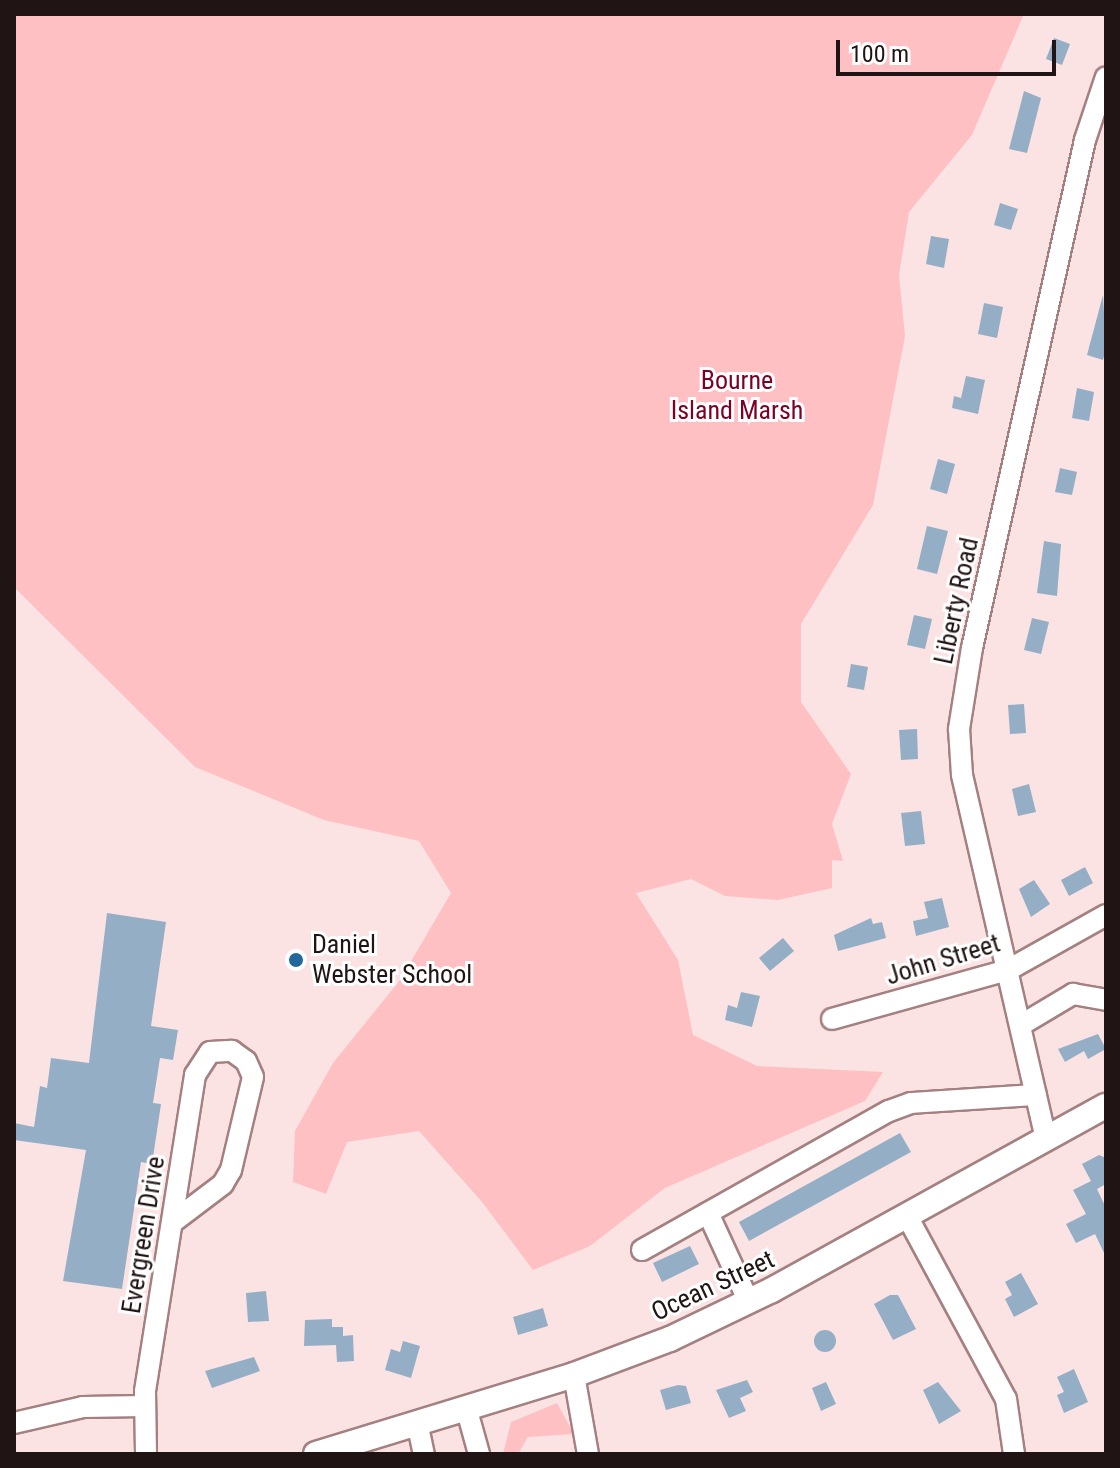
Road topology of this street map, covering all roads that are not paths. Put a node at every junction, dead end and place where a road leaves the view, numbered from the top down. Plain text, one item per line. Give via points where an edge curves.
1 (1106, 77) edge
2 (1106, 915) edge
3 (1008, 970) junction
4 (1106, 1000) edge
5 (832, 1019) dead end
6 (1021, 1025) junction
7 (1036, 1095) junction
8 (1106, 1106) edge
9 (1046, 1139) junction
10 (708, 1213) junction
11 (907, 1216) junction
12 (173, 1222) junction
13 (642, 1250) dead end
14 (749, 1302) junction
15 (574, 1375) junction
16 (144, 1406) junction
17 (466, 1407) junction
18 (417, 1422) junction
19 (14, 1423) edge
20 (146, 1454) edge
21 (316, 1454) edge
22 (424, 1454) edge
23 (479, 1454) edge
24 (588, 1454) edge
25 (1014, 1454) edge

1 - 3 street, Liberty Road via 1085,140 972,648 959,729 962,775
2 - 3 street, John Street
3 - 5 street, John Street
3 - 6 street, Liberty Road
4 - 6 street via 1073,994
6 - 7 street, Liberty Road
7 - 9 street, Liberty Road
7 - 10 street via 911,1103
8 - 9 main road, Ocean Street
9 - 11 main road, Ocean Street
10 - 13 street
10 - 14 street
11 - 14 main road, Ocean Street
11 - 25 street via 1006,1399
12 - 12 street, Evergreen Drive via 223,1184 231,1170 253,1077 246,1061 232,1051 210,1052 195,1075
12 - 16 street, Evergreen Drive
14 - 15 main road, Ocean Street
15 - 17 main road, Ocean Street
15 - 24 street
16 - 19 street via 83,1407
16 - 20 street, Evergreen Drive
17 - 18 main road, Ocean Street
17 - 23 street
18 - 21 main road, Ocean Street
18 - 22 street

